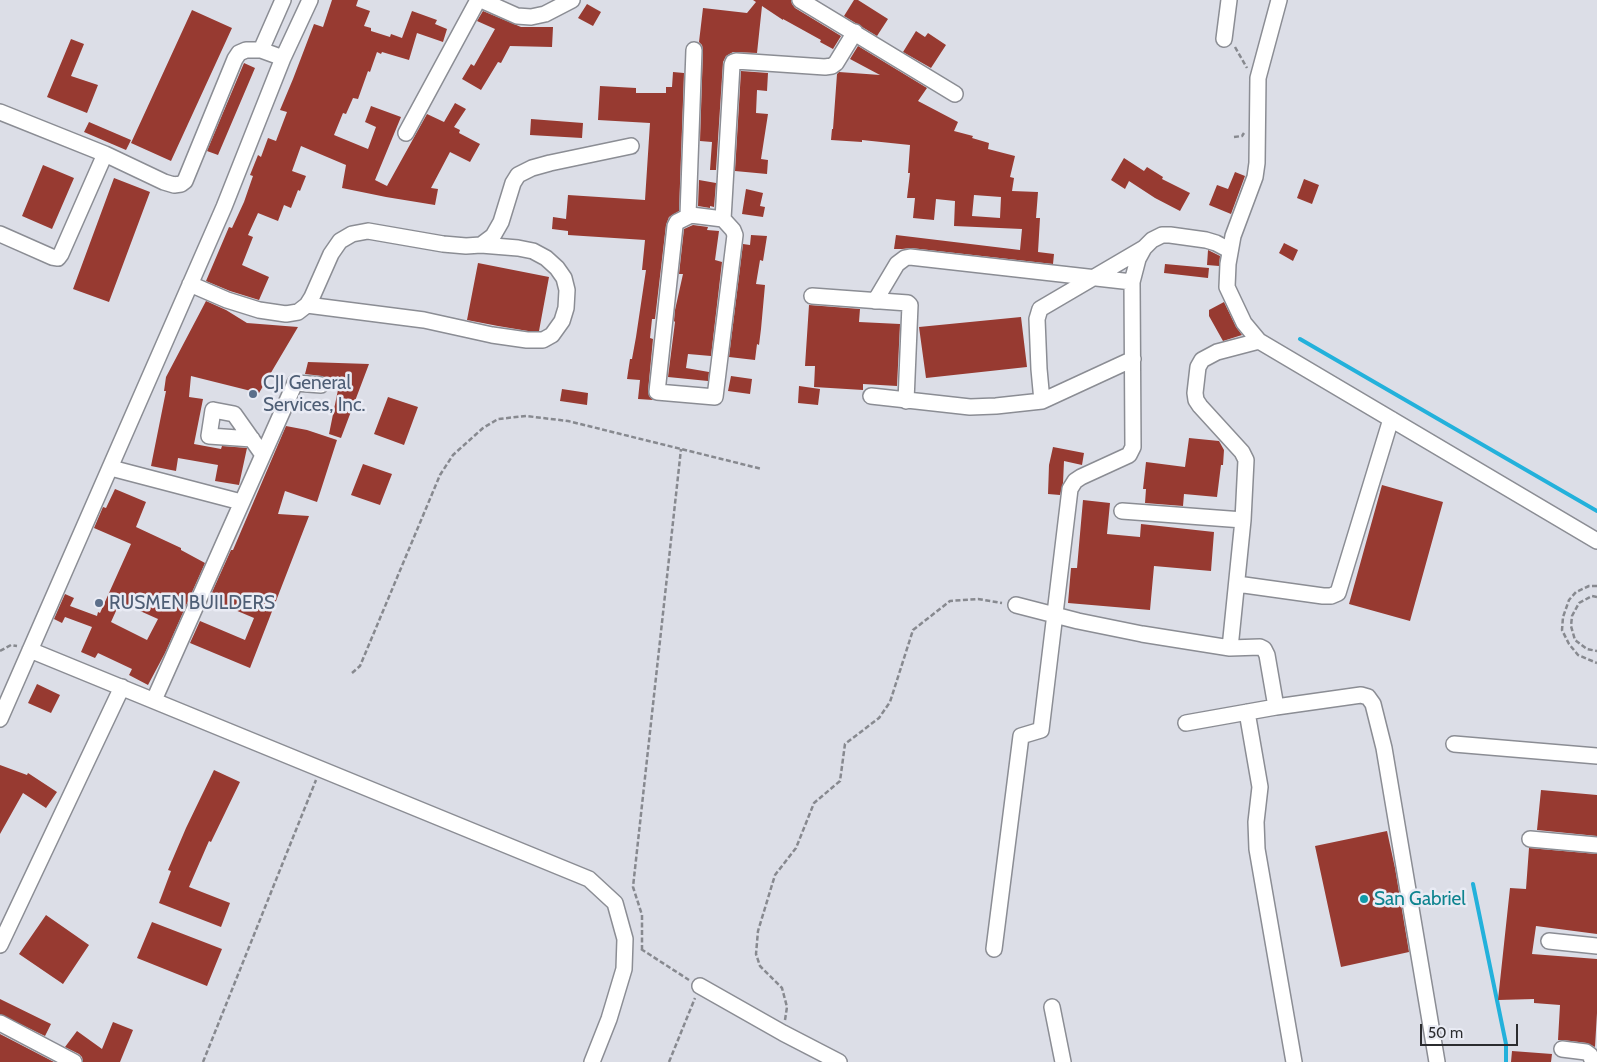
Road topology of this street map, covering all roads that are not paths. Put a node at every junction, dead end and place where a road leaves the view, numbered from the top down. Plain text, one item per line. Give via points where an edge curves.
1 (284, 0) edge
2 (310, 0) edge
3 (480, 0) edge
4 (572, 0) edge
5 (800, 0) edge
6 (1229, 0) edge
7 (1278, 0) edge
8 (855, 32) junction
9 (1224, 39) dead end
10 (261, 50) junction
11 (694, 50) dead end
12 (284, 58) junction
13 (955, 94) dead end
14 (0, 112) edge
15 (406, 133) dead end
16 (631, 146) dead end
17 (105, 154) junction
18 (688, 215) junction
19 (723, 219) junction
20 (0, 234) edge
21 (1231, 243) junction
22 (482, 245) junction
23 (1144, 248) junction
24 (1095, 278) junction
25 (1132, 282) junction
26 (190, 284) junction
27 (812, 296) dead end
28 (875, 301) junction
29 (307, 305) junction
30 (1259, 341) junction
31 (1132, 359) junction
32 (321, 385) dead end
33 (871, 396) dead end
34 (1042, 400) junction
35 (906, 402) junction
36 (1391, 419) junction
37 (252, 439) dead end
38 (262, 454) junction
39 (110, 468) junction
40 (241, 502) junction
41 (1122, 511) dead end
42 (1243, 520) junction
43 (1597, 541) edge
44 (1237, 584) junction
45 (1016, 605) road end
46 (1055, 616) junction
47 (1230, 648) junction
48 (30, 650) junction
49 (122, 687) junction
50 (154, 700) junction
51 (1276, 707) junction
52 (1247, 712) junction
53 (0, 720) edge
54 (1186, 723) dead end
55 (1454, 744) dead end
56 (1597, 756) edge
57 (1530, 840) dead end
58 (1597, 845) edge
59 (1549, 941) dead end
60 (0, 945) edge
61 (1597, 946) edge
62 (994, 949) dead end
63 (700, 986) road end
64 (1052, 1006) dead end
65 (0, 1023) edge
66 (1562, 1049) dead end
67 (74, 1062) edge
68 (592, 1062) edge
69 (840, 1062) edge
70 (1063, 1062) edge
71 (1294, 1062) edge
72 (1435, 1062) edge
73 (1593, 1062) edge

1 - 10 street
2 - 12 street
3 - 4 street via 517,16 545,14
3 - 15 street
5 - 8 street
6 - 9 street
7 - 21 street via 1258,78 1255,177
8 - 13 street
8 - 19 street via 832,66 734,62
10 - 12 street
10 - 17 street via 246,50 235,59 181,184 164,182
11 - 18 street
12 - 26 street
14 - 17 street
16 - 22 street via 550,163 518,175 501,222 493,236
17 - 20 street via 58,258
18 - 19 street
18 - 19 street via 675,226 658,393 716,396 735,236
21 - 23 street via 1170,235 1152,240
21 - 30 street via 1227,288 1244,323
22 - 29 street via 443,244 368,231 352,234 340,241 331,254
22 - 29 street via 533,251 557,268 567,290 566,308 552,335 544,340 527,340 424,320
23 - 24 street
23 - 25 street
24 - 25 street
24 - 28 street via 910,257 897,264
24 - 34 street via 1040,309
25 - 31 street
26 - 29 street via 259,310 286,314 298,312
26 - 39 street
27 - 28 street
28 - 35 street via 910,305
30 - 36 street
30 - 42 street via 1217,352 1202,360 1195,393 1200,406 1245,456
31 - 34 street
31 - 46 street via 1132,452 1081,477 1070,489
32 - 38 street via 295,383
33 - 35 street
34 - 35 street via 970,408
36 - 43 street
36 - 44 street via 1338,593 1323,596
37 - 38 street
38 - 40 street
39 - 40 street
39 - 48 street
40 - 50 street
41 - 42 street
42 - 44 street
44 - 47 street
45 - 46 street
46 - 47 street
46 - 62 street via 1041,730 1021,736
47 - 51 street via 1264,649
48 - 49 street
48 - 53 street
49 - 50 street
49 - 60 street
50 - 68 street via 589,879 615,903 625,939 624,969
51 - 52 street
51 - 72 street via 1361,695 1374,704
52 - 54 street
52 - 71 street via 1260,787 1257,849
55 - 56 street
57 - 58 street
59 - 61 street
63 - 69 street
64 - 70 street
65 - 67 street
66 - 73 street via 1586,1052

